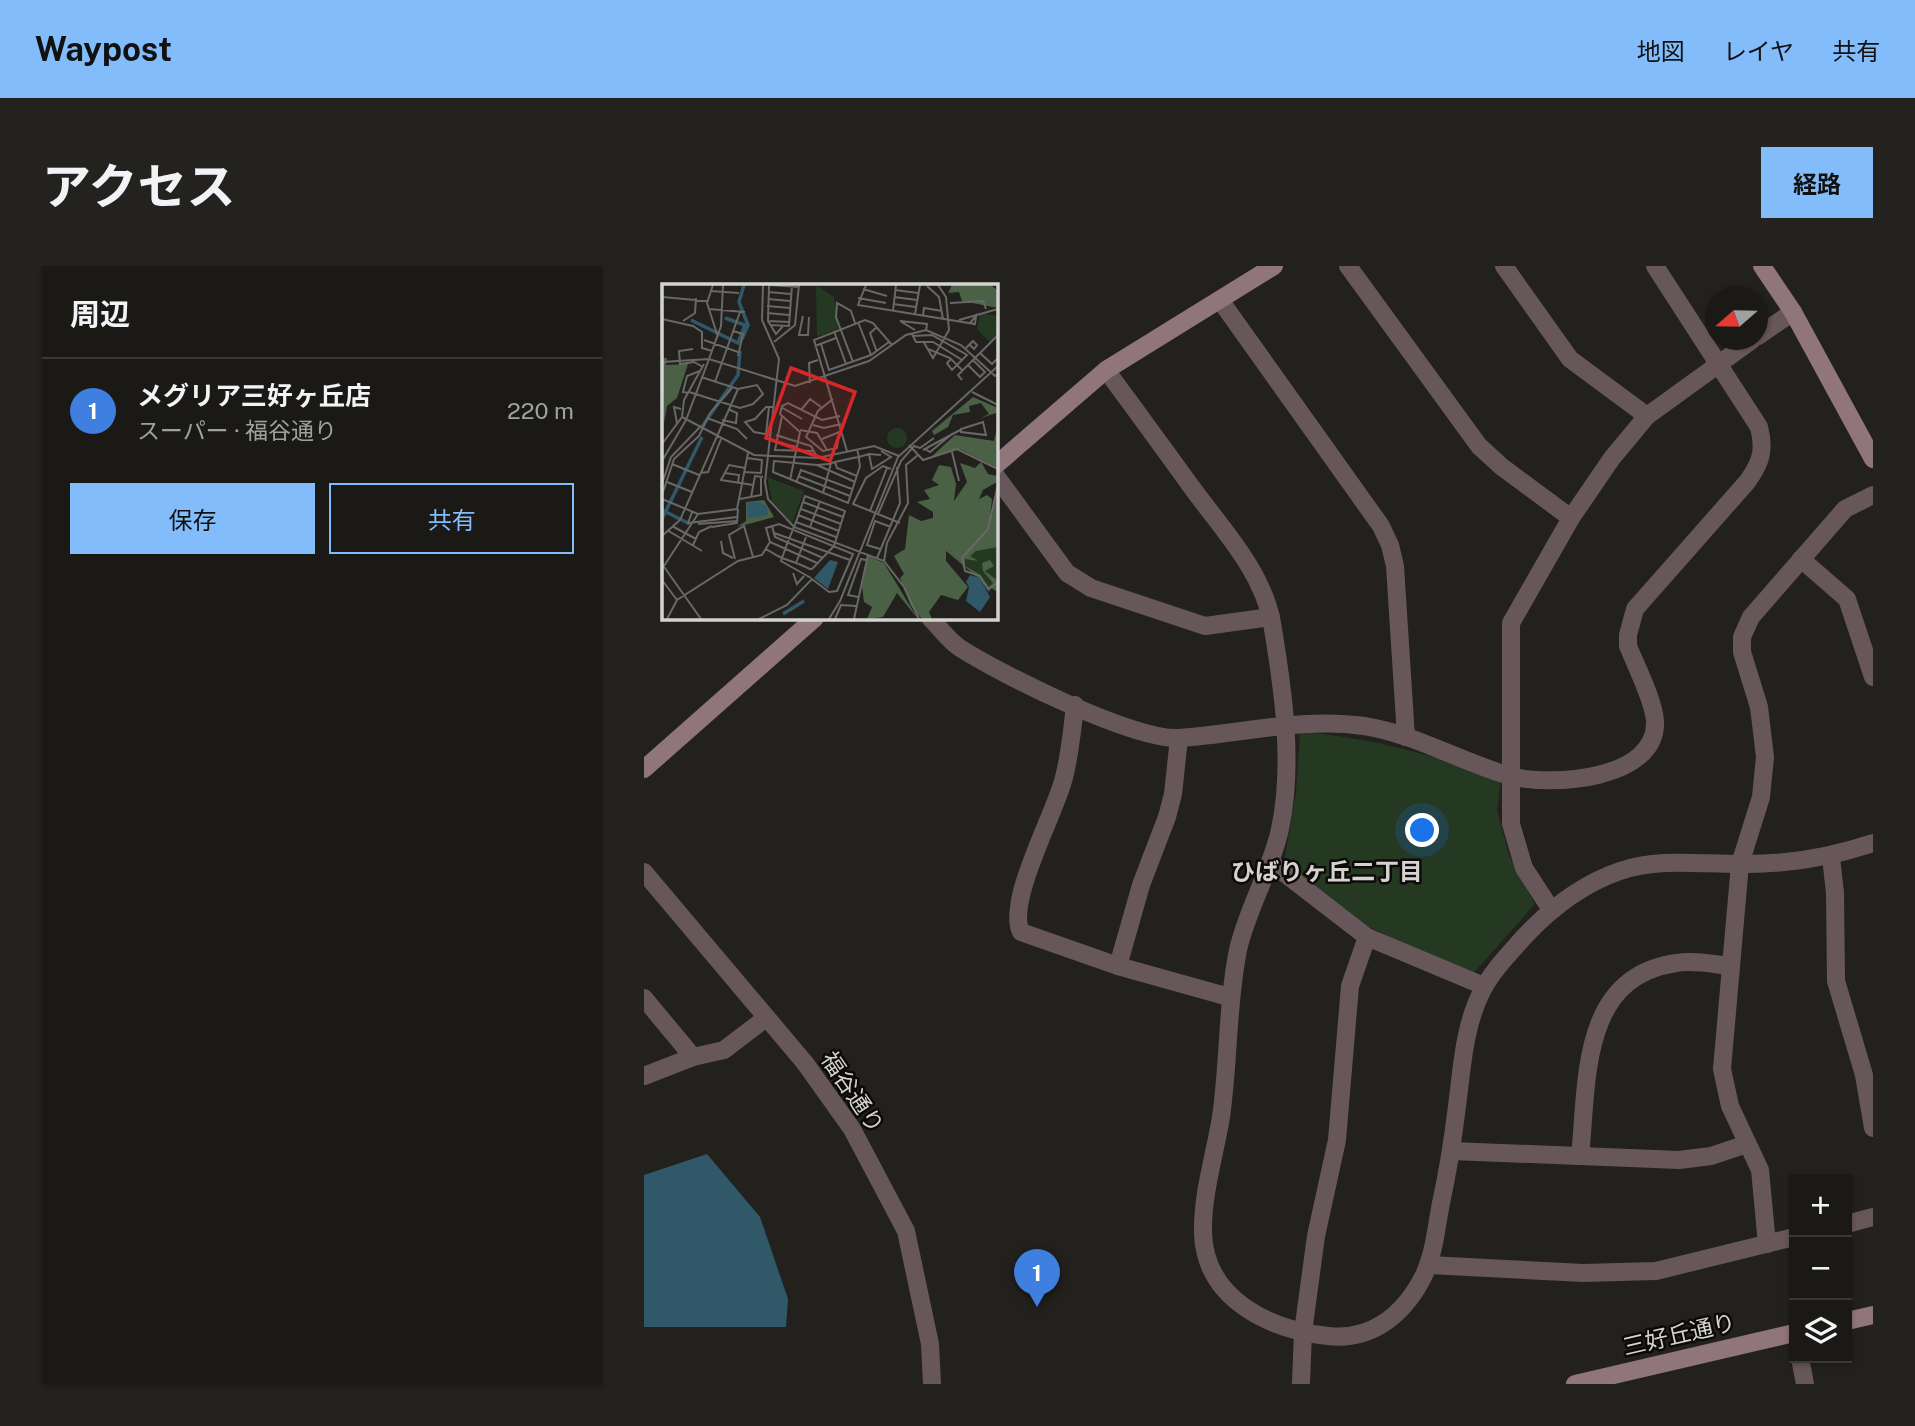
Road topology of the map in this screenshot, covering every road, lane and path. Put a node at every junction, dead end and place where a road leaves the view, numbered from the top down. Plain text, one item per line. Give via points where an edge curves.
1 (1274, 266) edge
2 (1348, 266) edge
3 (1504, 266) edge
4 (1655, 266) edge
5 (1762, 266) edge
6 (1220, 300) junction
7 (1793, 312) junction
8 (1768, 329) edge
9 (1737, 350) edge
10 (1718, 362) junction
11 (1105, 370) junction
12 (1647, 416) junction
13 (1873, 459) edge
14 (998, 463) edge
15 (998, 479) edge
16 (1873, 495) edge
17 (1570, 518) junction
18 (1801, 559) junction
19 (1271, 617) junction
20 (813, 620) edge
21 (932, 620) edge
22 (1873, 677) edge
23 (1075, 705) junction
24 (1285, 723) junction
25 (1406, 737) junction
26 (1179, 738) junction
27 (644, 769) edge
28 (1512, 776) junction
29 (1873, 843) edge
30 (1830, 857) junction
31 (1270, 862) junction
32 (1740, 864) junction
33 (644, 872) edge
34 (1550, 908) junction
35 (1367, 937) junction
36 (1118, 966) junction
37 (1730, 966) junction
38 (1485, 986) junction
39 (1229, 997) junction
40 (644, 998) edge
41 (766, 1018) junction
42 (693, 1057) junction
43 (644, 1076) edge
44 (1873, 1128) edge
45 (1747, 1144) junction
46 (1452, 1151) junction
47 (1580, 1157) junction
48 (1873, 1217) edge
49 (1852, 1223) edge
50 (1789, 1238) edge
51 (1767, 1244) junction
52 (1429, 1265) junction
53 (1873, 1315) edge
54 (1852, 1320) edge
55 (1303, 1332) junction
56 (1789, 1334) edge
57 (1801, 1363) edge
58 (932, 1384) edge
59 (1301, 1384) edge
60 (1574, 1384) edge
61 (1805, 1384) edge

1 - 6 street
2 - 17 street via 1479,446
3 - 12 street via 1570,359
4 - 10 street
5 - 7 street
6 - 11 street
6 - 25 street via 1391,545
7 - 8 street
7 - 13 street
9 - 10 street
10 - 12 street
10 - 28 street via 1759,427 1763,452 1747,482 1634,610 1628,646 1655,719 1649,746 1632,764 1599,773 1546,779
11 - 14 street
11 - 19 street via 1247,561
12 - 17 street
15 - 19 street via 1067,573 1091,588 1205,626
16 - 18 street via 1849,505
17 - 28 street via 1511,623
18 - 22 street via 1847,599
18 - 32 street via 1751,617 1742,637 1742,652 1759,707 1765,757 1761,797
19 - 24 street
20 - 27 street
21 - 23 street via 957,646 1008,676
23 - 26 street via 1153,736
23 - 36 street via 1063,783 1027,876 1017,924 1021,932
24 - 25 street via 1366,726
24 - 26 street
24 - 31 street via 1283,806
25 - 28 street
26 - 36 street via 1170,806
28 - 34 street via 1511,824 1517,850 1533,886
29 - 30 street
30 - 32 street
30 - 44 street via 1836,981 1864,1075
31 - 35 street
31 - 39 street via 1239,943
32 - 34 street via 1639,866 1607,876
32 - 37 street
33 - 41 street, 福谷通り
34 - 38 street
35 - 38 street
35 - 55 street via 1350,986 1337,1140 1316,1236
36 - 39 street
37 - 45 street via 1722,1069 1730,1106
37 - 47 street via 1674,963 1641,975 1611,999 1592,1038
38 - 46 street via 1466,1039
39 - 55 street via 1225,1085 1203,1240 1210,1262 1234,1301 1253,1315
40 - 42 street
41 - 42 street via 724,1050
41 - 58 street, 福谷通り via 852,1129 906,1231 930,1344
42 - 43 street
45 - 47 street via 1697,1159
45 - 51 street via 1760,1171
46 - 47 street
46 - 52 street
48 - 49 street
50 - 51 street
51 - 52 street via 1656,1271 1583,1273
52 - 55 street via 1411,1300 1383,1324 1361,1334 1338,1337
53 - 54 street
55 - 59 street
56 - 60 street, 三好丘通り
57 - 61 street

